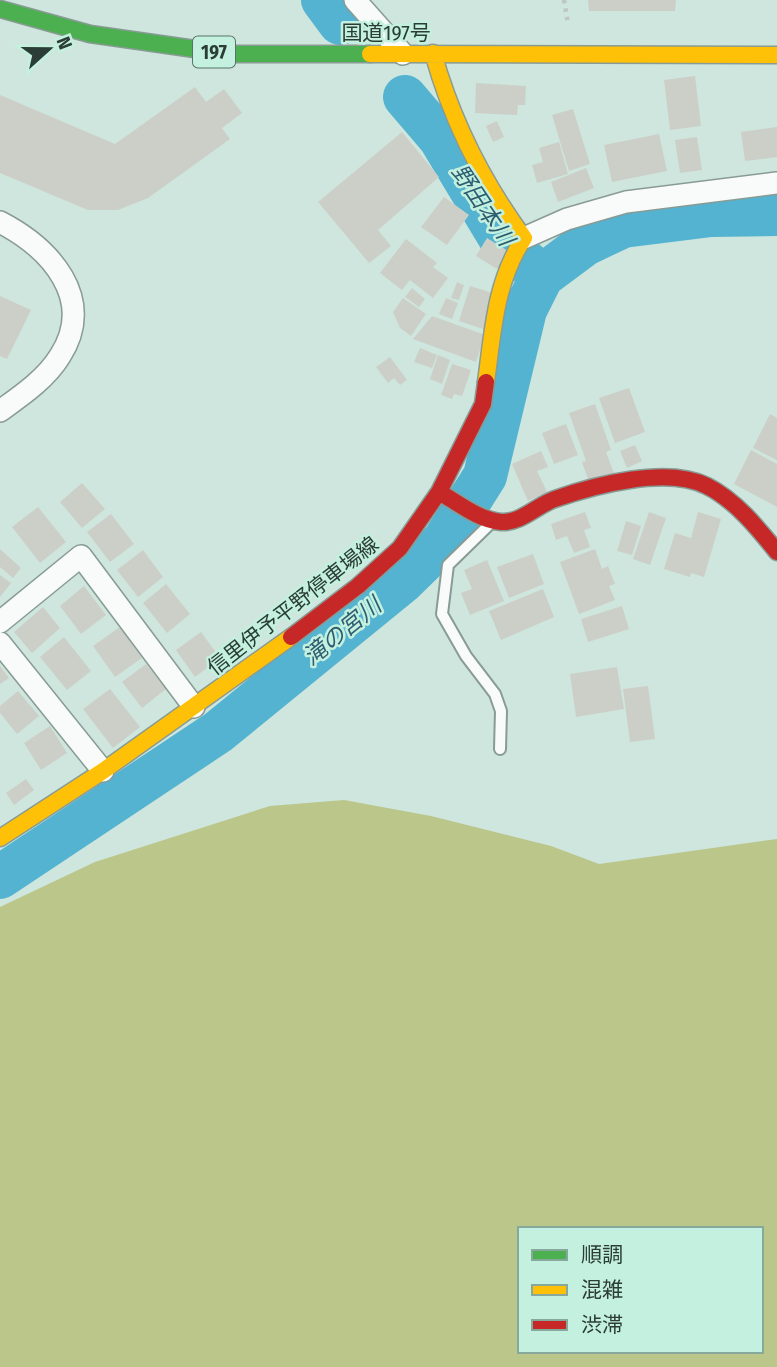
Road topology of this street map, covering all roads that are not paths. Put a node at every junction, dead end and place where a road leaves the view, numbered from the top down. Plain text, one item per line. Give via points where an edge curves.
1 (355, 0) edge
2 (0, 9) edge
3 (433, 53) junction
4 (403, 54) junction
5 (777, 55) edge
6 (777, 183) edge
7 (0, 222) edge
8 (524, 238) junction
9 (0, 411) edge
10 (443, 494) junction
11 (490, 519) junction
12 (775, 542) edge
13 (0, 622) edge
14 (0, 643) edge
15 (194, 707) junction
16 (500, 749) dead end
17 (103, 771) junction
18 (0, 838) edge

1 - 4 street
2 - 4 main road, 国道197号 / 197 via 90,34 230,54
3 - 4 main road, 国道197号 / 197
3 - 5 main road, 国道197号 / 197
3 - 8 main road via 443,92 461,130 498,204
6 - 8 street via 626,202
7 - 9 street via 58,265 72,295 72,330 60,357 33,387
8 - 10 main road, 信里伊予平野停車場線 via 509,261 497,297 482,404
10 - 11 main road
10 - 15 main road, 信里伊予平野停車場線 via 400,548 366,579
11 - 12 main road via 519,519 553,500 660,477 700,482
11 - 16 lane via 448,565 442,614 495,694 501,711
13 - 15 street via 81,556
14 - 17 street
15 - 17 main road, 信里伊予平野停車場線
17 - 18 main road, 信里伊予平野停車場線

